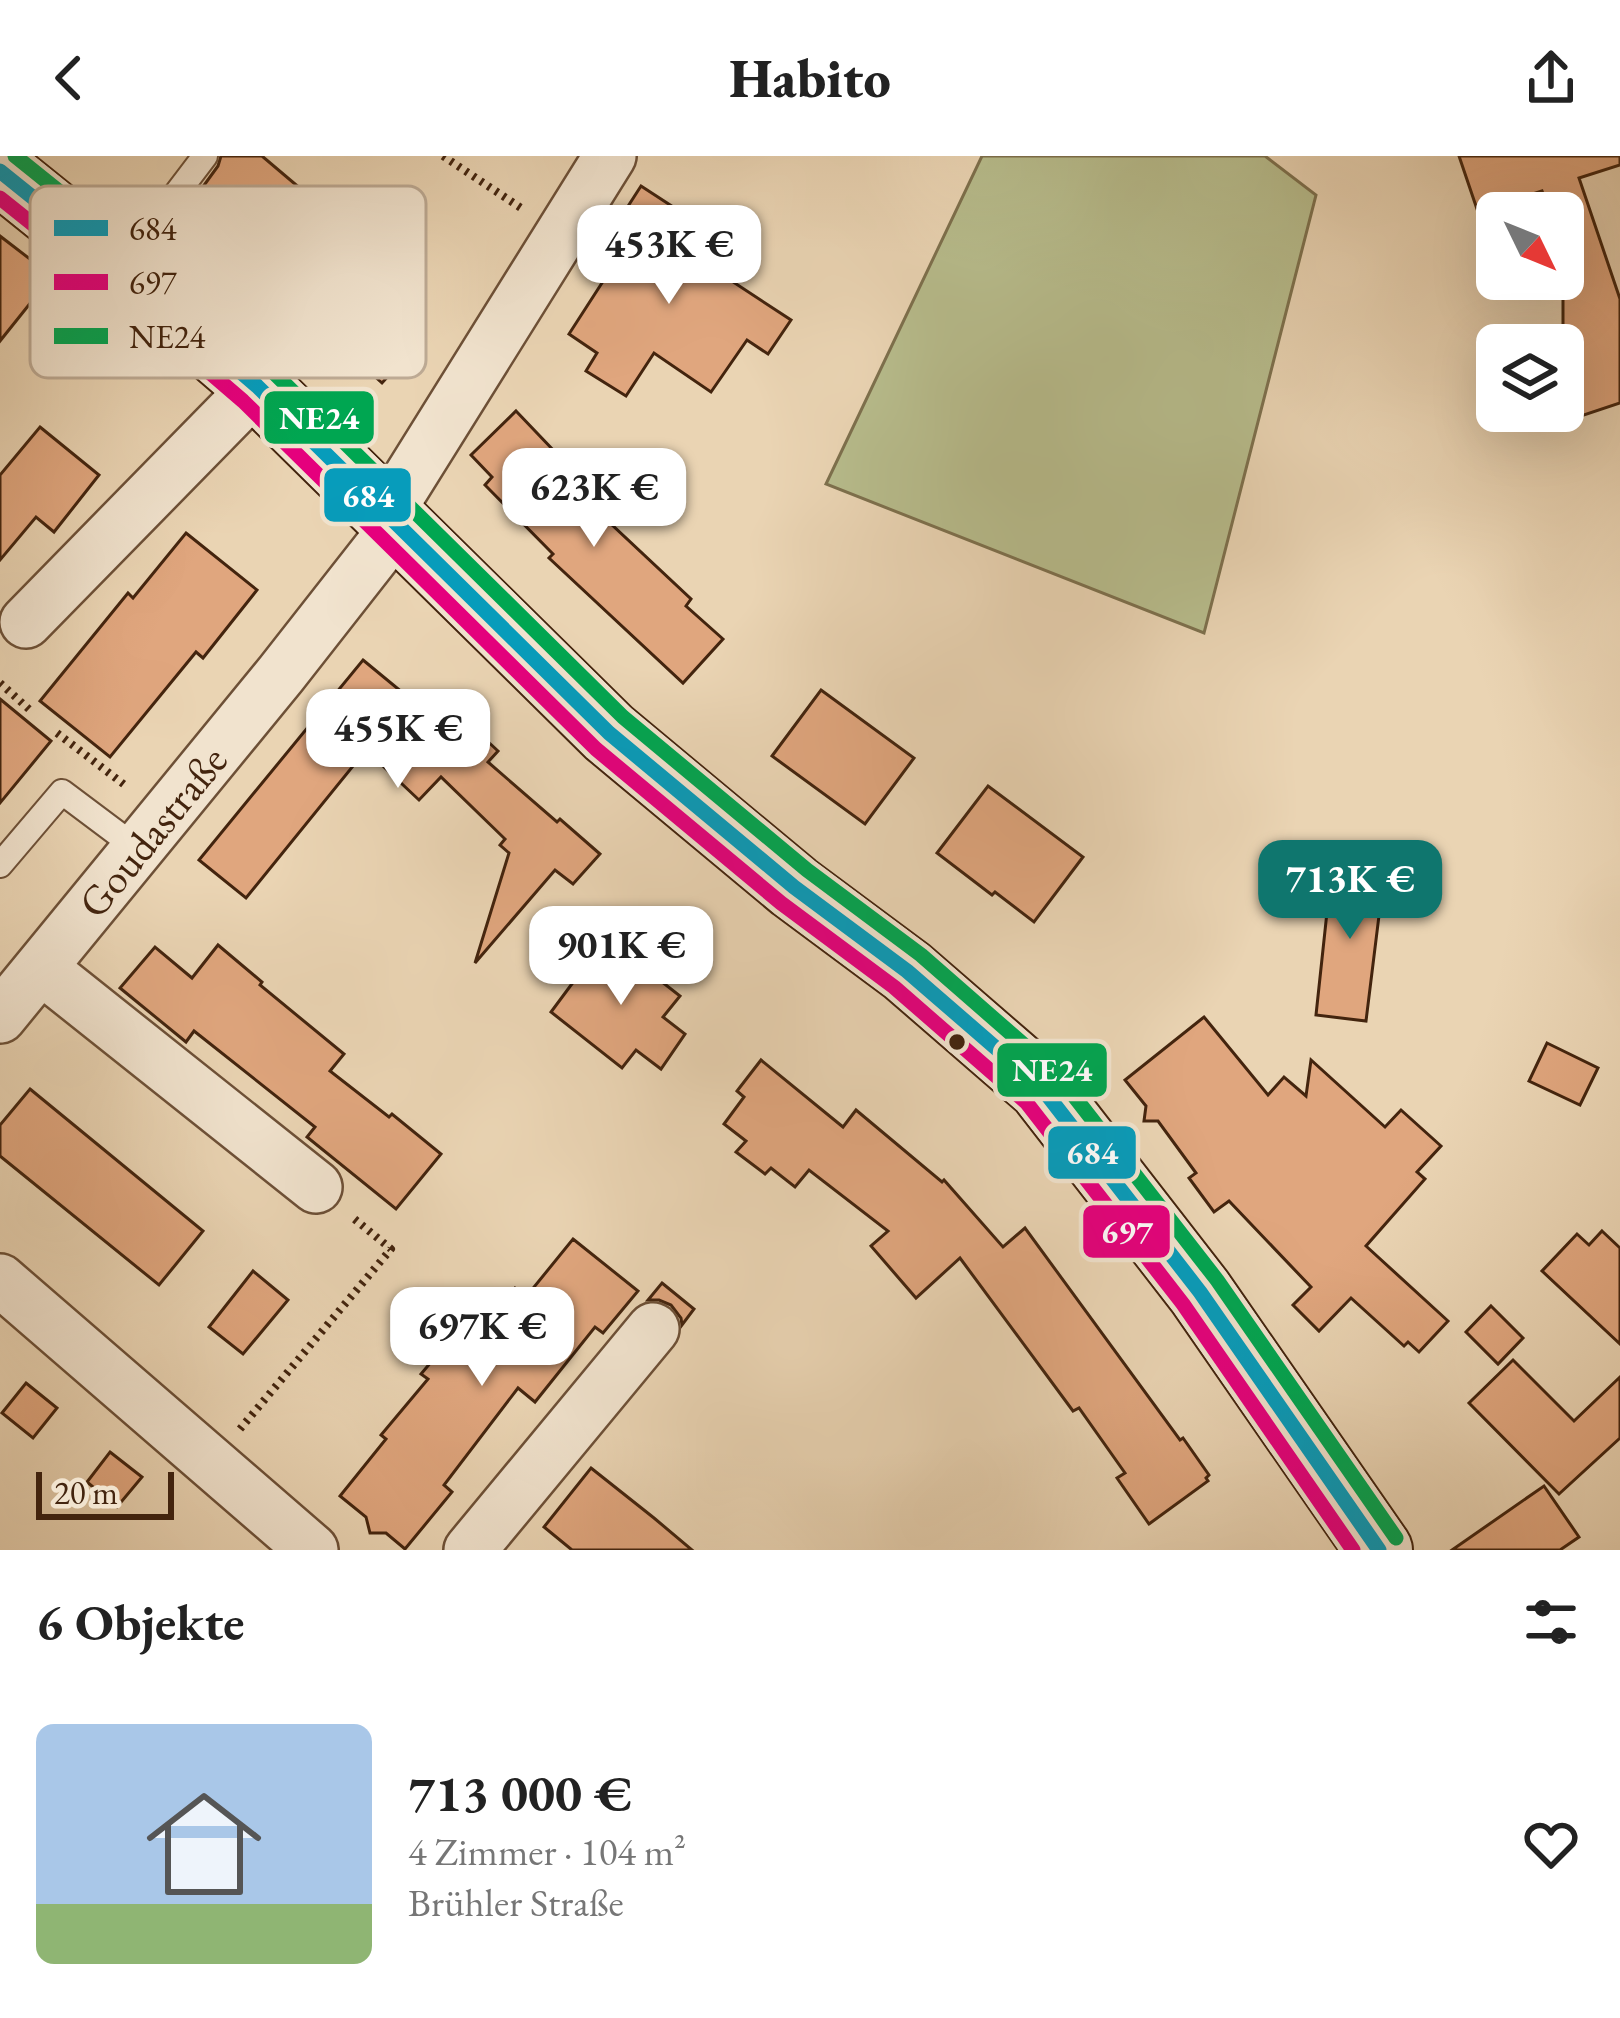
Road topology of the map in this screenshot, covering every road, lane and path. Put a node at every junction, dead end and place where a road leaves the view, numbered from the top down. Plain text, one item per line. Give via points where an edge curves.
1 (205, 156) edge
2 (442, 156) edge
3 (610, 156) edge
4 (0, 171) edge
5 (182, 186) edge
6 (30, 195) edge
7 (562, 235) junction
8 (248, 378) edge
9 (257, 386) junction
10 (391, 521) junction
11 (26, 622) dead end
12 (0, 683) edge
13 (31, 711) dead end
14 (57, 733) dead end
15 (152, 833) junction
16 (0, 865) edge
17 (41, 968) junction
18 (2, 1011) edge
19 (316, 1187) joint
20 (0, 1280) edge
21 (652, 1329) dead end
22 (212, 1463) junction
23 (312, 1550) edge
24 (470, 1550) edge
25 (1379, 1550) edge

1 - 5 lane
2 - 7 path
3 - 7 street, Goudastraße
4 - 6 main road
7 - 10 street, Goudastraße
8 - 9 main road
9 - 10 main road
9 - 11 street
10 - 15 street, Goudastraße
10 - 25 main road via 609,733 1041,1087 1200,1292
12 - 13 path
14 - 15 path
15 - 16 lane via 62,793
15 - 17 street, Goudastraße
17 - 18 street, Goudastraße
17 - 19 street
19 - 22 path via 391,1249
20 - 22 street
21 - 24 street
22 - 23 street

